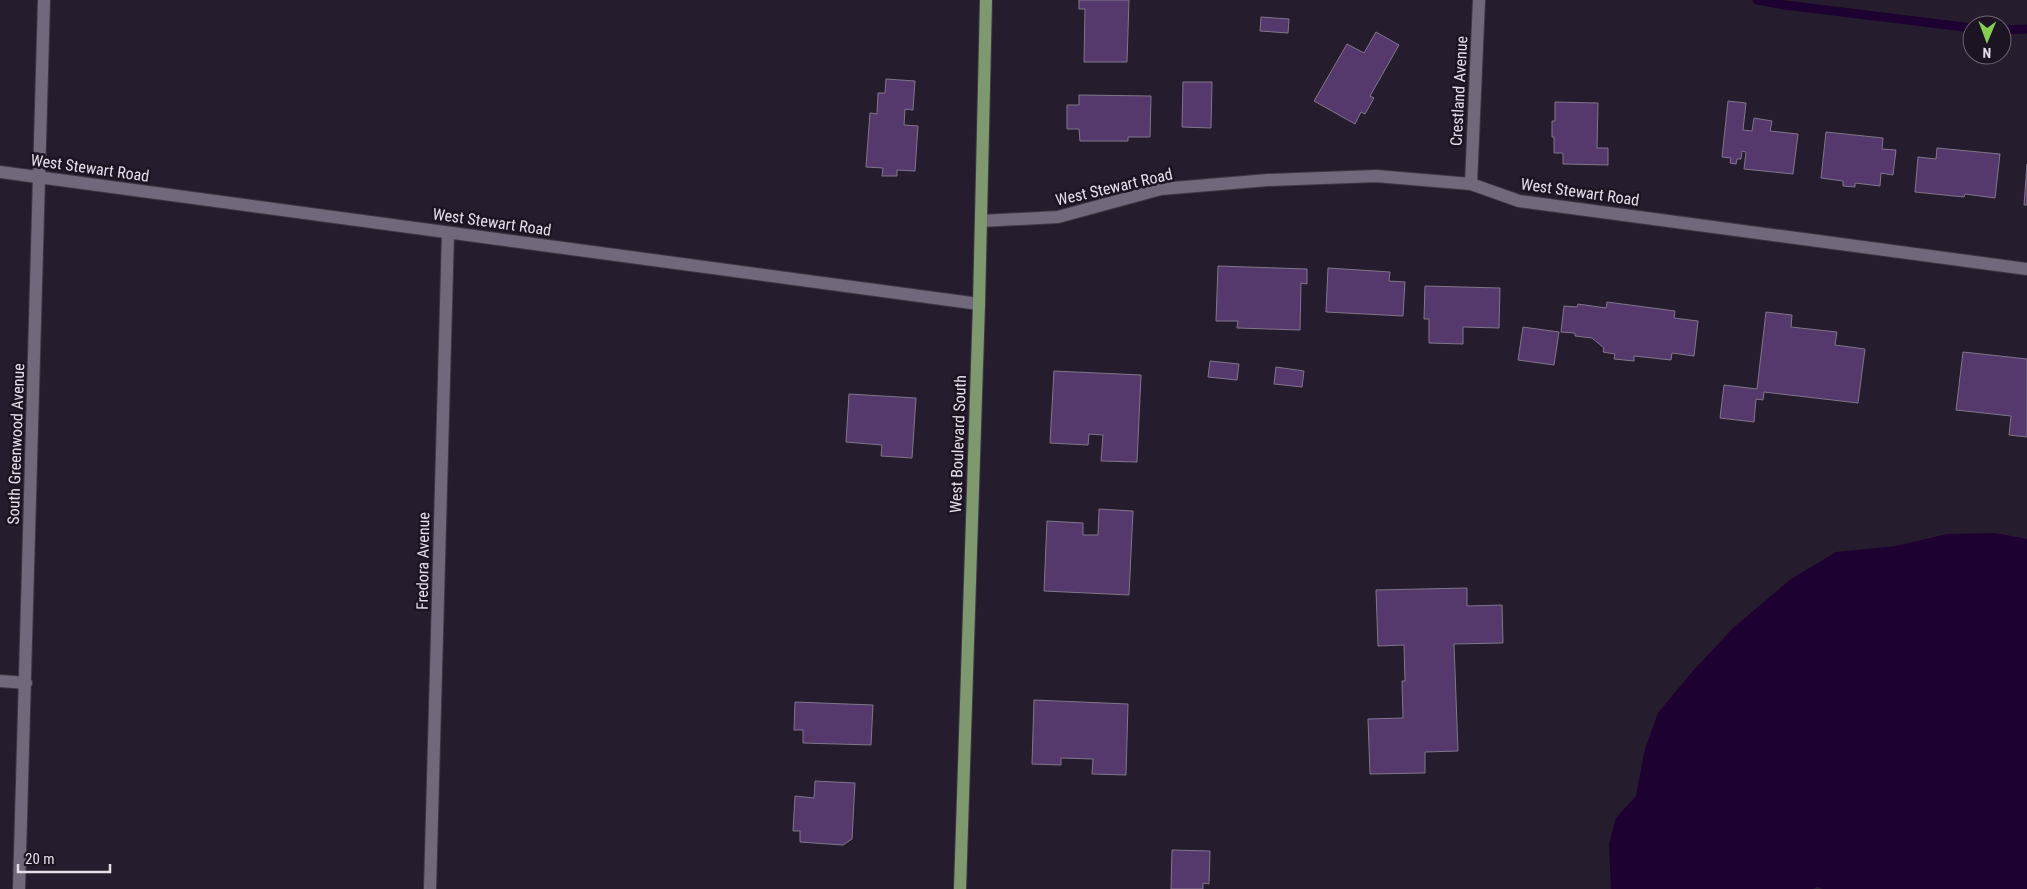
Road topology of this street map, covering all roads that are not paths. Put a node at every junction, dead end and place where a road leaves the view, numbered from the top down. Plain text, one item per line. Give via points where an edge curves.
1 (44, 0) edge
2 (986, 0) edge
3 (1479, 0) edge
4 (0, 172) edge
5 (40, 177) junction
6 (1471, 184) junction
7 (981, 221) junction
8 (448, 233) junction
9 (2027, 269) edge
10 (979, 304) junction
11 (0, 681) edge
12 (26, 683) junction
13 (19, 889) edge
14 (430, 889) edge
15 (960, 889) edge

1 - 5 street, South Greenwood Avenue
2 - 7 main road, West Boulevard South
3 - 6 street, Crestland Avenue
4 - 5 street, West Stewart Road
5 - 8 street, West Stewart Road
5 - 12 street, South Greenwood Avenue
6 - 7 street, West Stewart Road via 1376,176 1268,180 1161,189 1058,217
6 - 9 street, West Stewart Road via 1519,201
7 - 10 main road, West Boulevard South
8 - 10 street, West Stewart Road
8 - 14 street, Fredora Avenue
10 - 15 main road, West Boulevard South
11 - 12 street
12 - 13 street, South Greenwood Avenue

